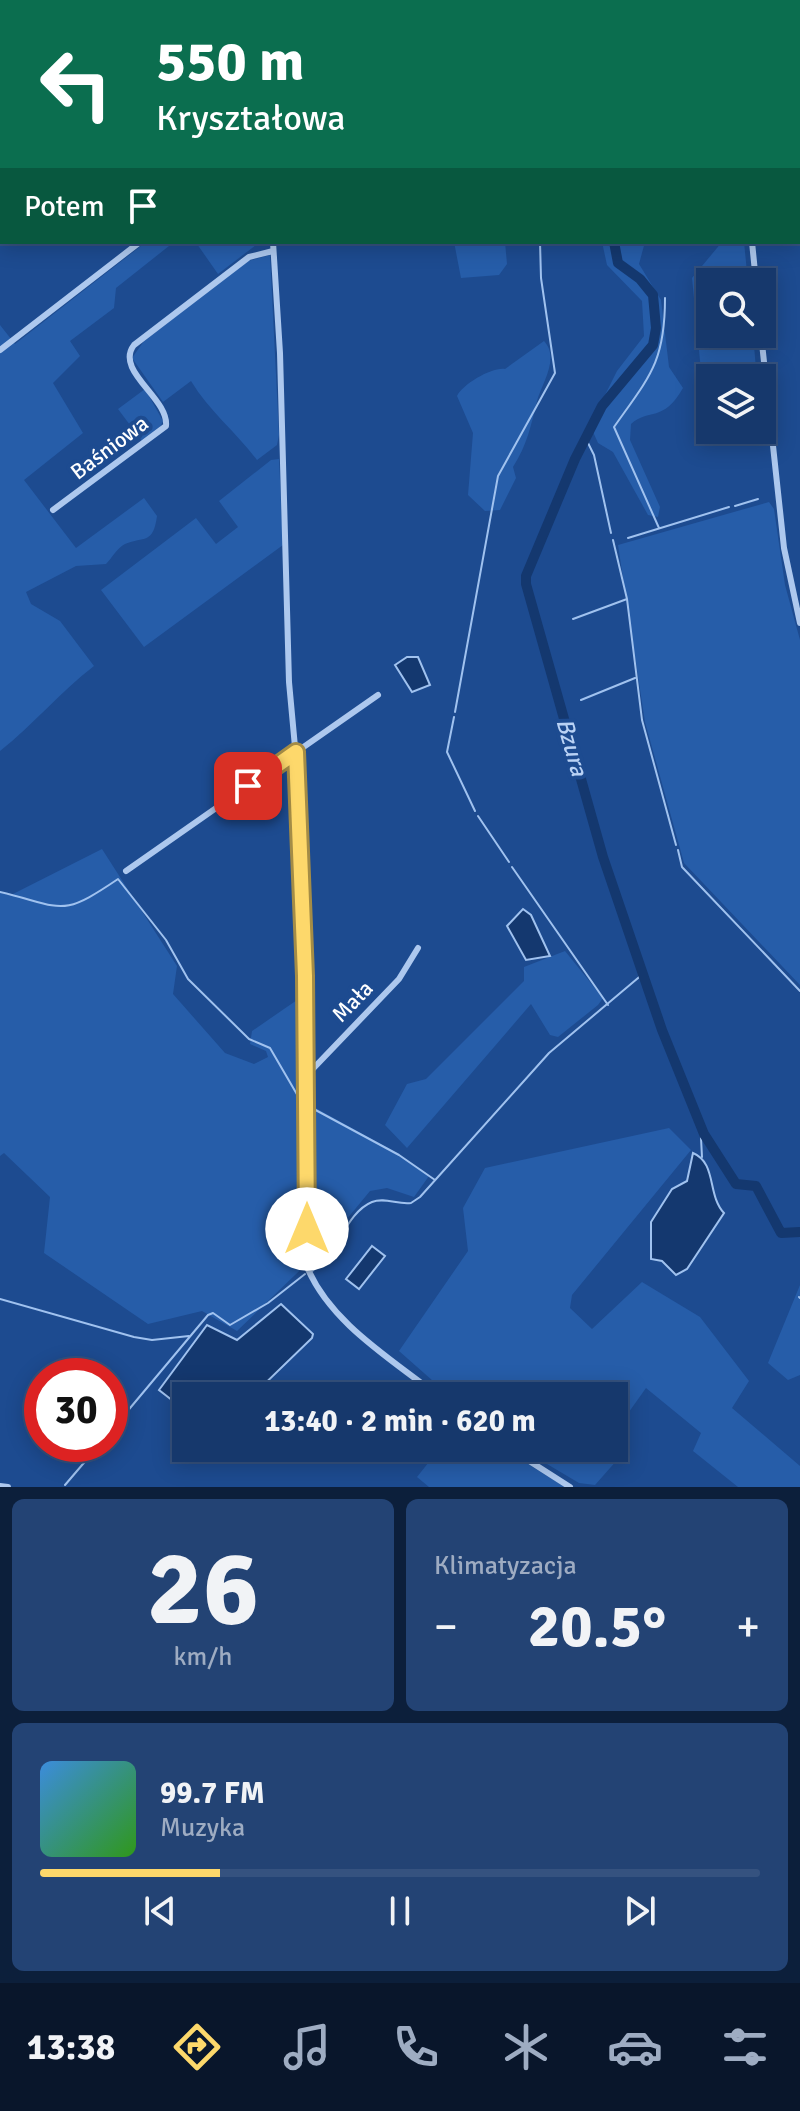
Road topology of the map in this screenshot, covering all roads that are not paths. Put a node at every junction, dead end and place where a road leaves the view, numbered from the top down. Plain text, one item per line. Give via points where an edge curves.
1 (137, 244) edge
2 (273, 244) edge
3 (752, 244) edge
4 (273, 251) junction
5 (755, 268) edge
6 (763, 348) edge
7 (0, 350) edge
8 (53, 510) dead end
9 (800, 623) edge
10 (378, 695) dead end
11 (296, 752) junction
12 (126, 871) dead end
13 (418, 948) dead end
14 (307, 1075) junction
15 (421, 1382) edge
16 (531, 1462) edge
17 (0, 1486) edge
18 (8, 1487) edge
19 (570, 1487) edge

1 - 7 street
2 - 4 street
3 - 5 street
4 - 8 street, Baśniowa via 249,257 134,345 130,364 161,407 166,426
4 - 11 street
6 - 9 street via 784,548
10 - 11 street
11 - 12 street
11 - 14 street
13 - 14 street, Mała via 399,979
14 - 15 street via 307,1267 345,1321
16 - 19 street
17 - 18 street

